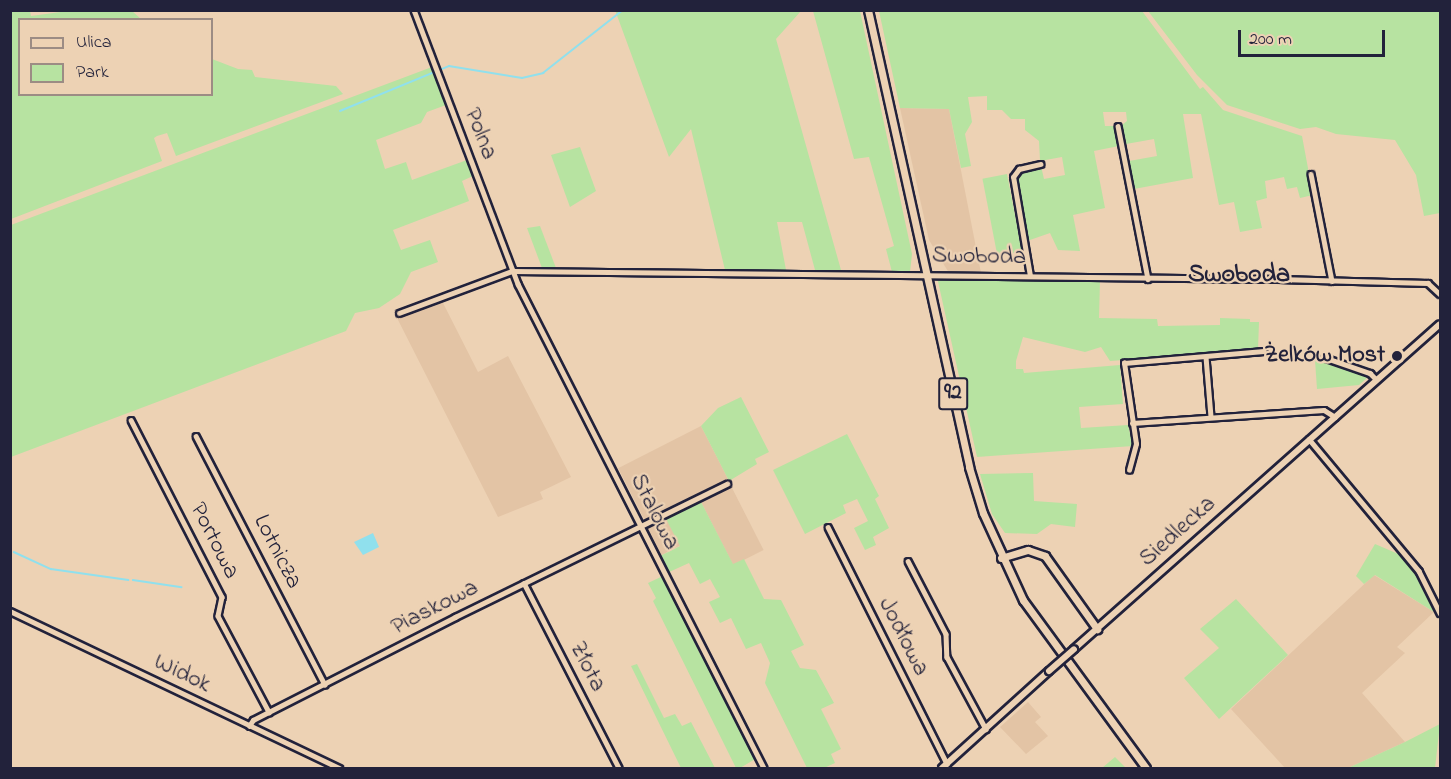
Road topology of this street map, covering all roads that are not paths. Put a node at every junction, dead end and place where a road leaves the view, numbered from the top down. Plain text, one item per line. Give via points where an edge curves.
1 (414, 10) edge
2 (868, 10) edge
3 (1118, 126) dead end
4 (1040, 164) dead end
5 (1311, 174) dead end
6 (513, 271) junction
7 (926, 274) junction
8 (1030, 276) junction
9 (1148, 279) junction
10 (1332, 281) junction
11 (1440, 294) edge
12 (399, 314) dead end
13 (1440, 324) edge
14 (1263, 351) dead end
15 (1206, 357) junction
16 (1323, 357) dead end
17 (1376, 379) junction
18 (1212, 417) junction
19 (1335, 417) junction
20 (130, 420) dead end
21 (1132, 423) junction
22 (196, 436) dead end
23 (1309, 439) junction
24 (1129, 470) dead end
25 (727, 484) dead end
26 (641, 527) junction
27 (828, 527) dead end
28 (1000, 558) junction
29 (908, 561) dead end
30 (524, 583) junction
31 (10, 611) edge
32 (1440, 613) edge
33 (1097, 629) junction
34 (326, 685) junction
35 (269, 712) junction
36 (249, 726) junction
37 (986, 729) junction
38 (945, 766) edge
39 (339, 768) edge
40 (619, 768) edge
41 (764, 768) edge
42 (1146, 768) edge

1 - 6 street, Polna
2 - 7 main road, 92
3 - 9 street
4 - 8 street via 1019,169 1012,177
5 - 10 street
6 - 7 street, Swoboda
6 - 12 street
6 - 26 street, Stalowa
7 - 8 street, Swoboda
7 - 28 main road, 92 via 969,467
8 - 9 street, Swoboda
9 - 10 street, Swoboda
10 - 11 street, Swoboda via 1428,284
13 - 17 main road, Siedlecka
14 - 15 street
15 - 18 street
15 - 21 street via 1124,363
16 - 17 street via 1370,373
17 - 19 main road, Siedlecka
18 - 19 street via 1324,410
18 - 21 street
19 - 23 main road, Siedlecka
20 - 35 street, Portowa via 222,597 218,616
21 - 24 street via 1136,444
22 - 34 street, Lotnicza
23 - 32 street via 1419,570
23 - 33 main road, Siedlecka
25 - 26 street, Piaskowa
26 - 30 street, Piaskowa
26 - 41 street, Stalowa
27 - 38 street, Jodłowa
28 - 33 main road via 1028,550 1045,556
28 - 42 main road, 92 via 1040,627
29 - 37 street via 946,634 947,657
30 - 34 street, Piaskowa
30 - 40 street, Złota
31 - 36 street, Widok
33 - 37 main road, Siedlecka, bridge
34 - 35 street, Piaskowa
35 - 36 street, Piaskowa
36 - 39 street, Widok
37 - 38 main road, Siedlecka

